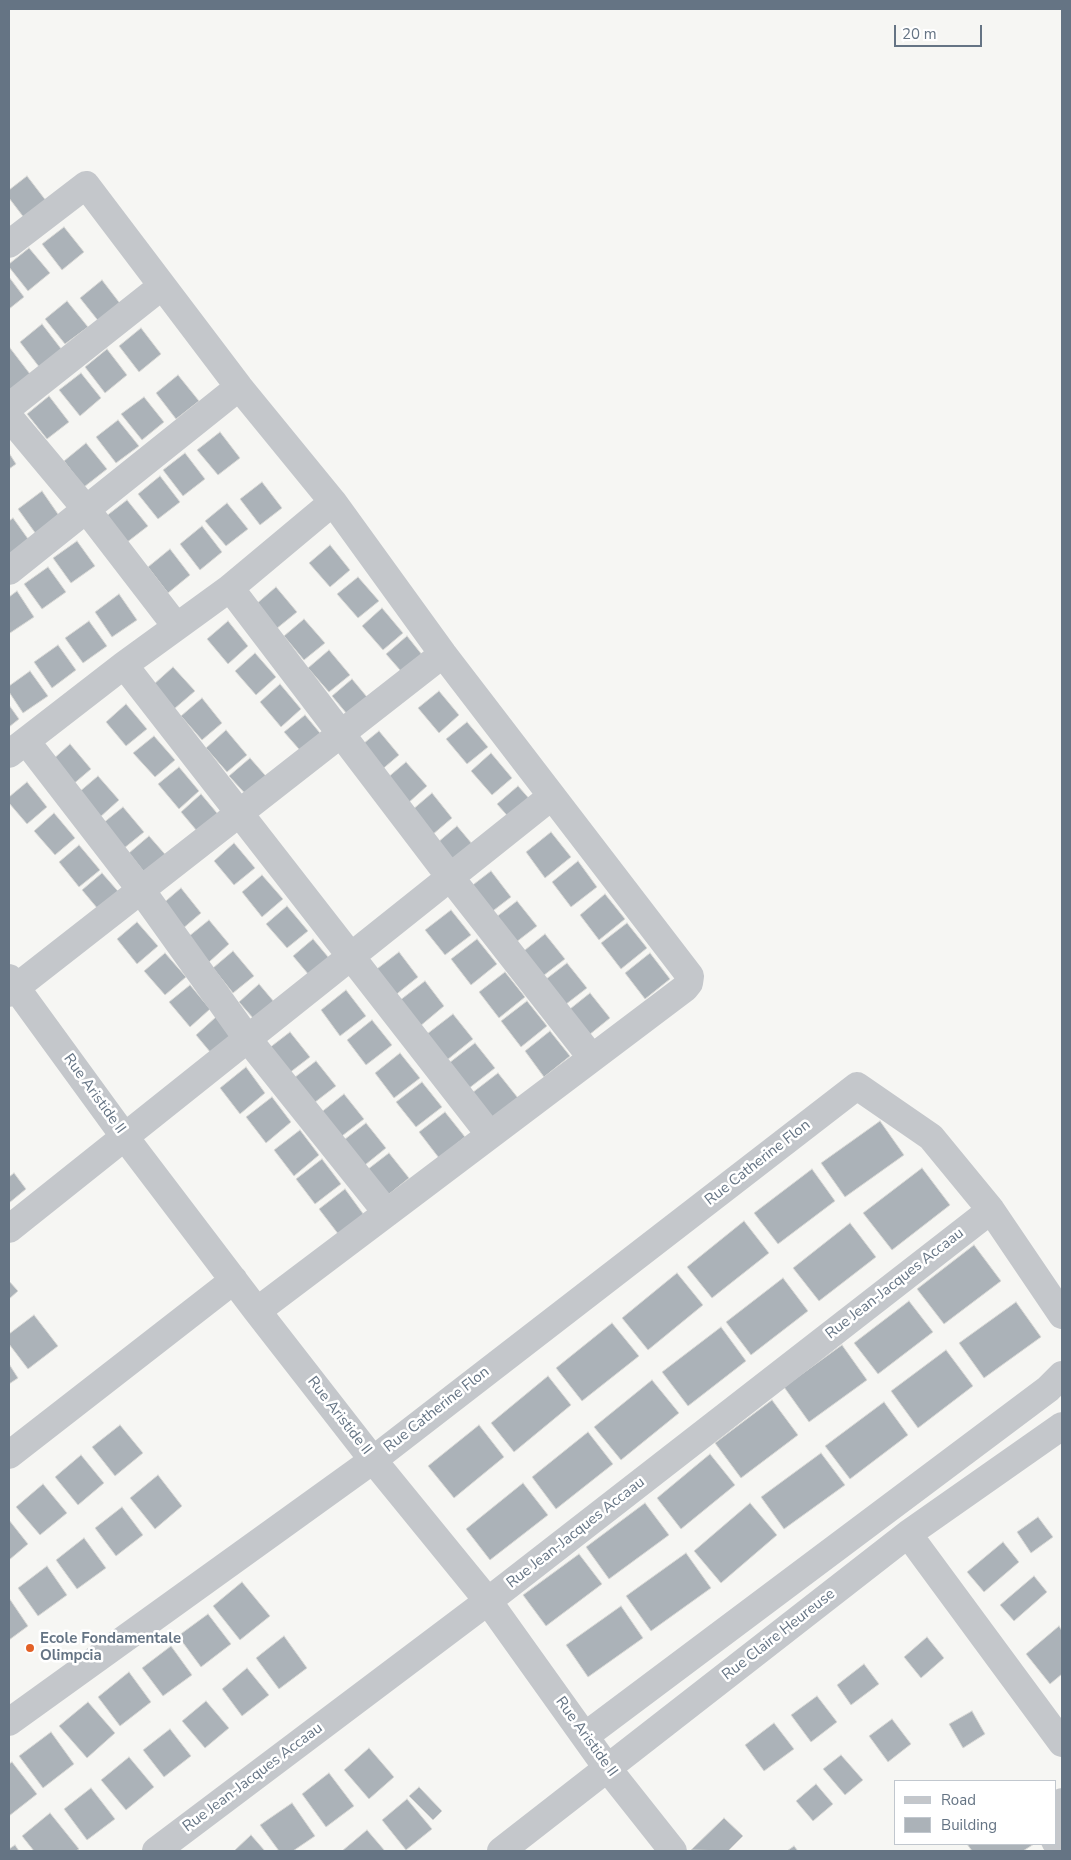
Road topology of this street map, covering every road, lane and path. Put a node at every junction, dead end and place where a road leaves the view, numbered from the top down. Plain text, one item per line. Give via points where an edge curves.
1 (9, 244) edge
2 (162, 286) junction
3 (239, 387) junction
4 (9, 407) edge
5 (9, 416) edge
6 (333, 502) junction
7 (86, 509) junction
8 (9, 571) edge
9 (230, 588) junction
10 (176, 626) junction
11 (444, 654) junction
12 (124, 665) junction
13 (342, 733) junction
14 (17, 747) edge
15 (552, 796) junction
16 (240, 813) junction
17 (450, 877) junction
18 (140, 890) junction
19 (350, 956) junction
20 (11, 986) edge
21 (248, 1038) junction
22 (592, 1058) junction
23 (490, 1135) junction
24 (124, 1136) junction
25 (991, 1210) junction
26 (387, 1213) junction
27 (9, 1229) edge
28 (234, 1280) junction
29 (257, 1311) junction
30 (1062, 1315) edge
31 (1062, 1375) edge
32 (1062, 1426) edge
33 (9, 1455) edge
34 (372, 1460) junction
35 (908, 1534) junction
36 (488, 1601) junction
37 (9, 1722) edge
38 (585, 1736) junction
39 (1062, 1743) edge
40 (608, 1769) junction
41 (1062, 1802) edge
42 (1056, 1832) edge
43 (156, 1851) edge
44 (501, 1851) edge
45 (673, 1851) edge

1 - 2 street via 86,185
2 - 3 street
2 - 4 street
3 - 6 street
3 - 7 street
5 - 7 street
6 - 9 street
6 - 11 street
7 - 8 street
7 - 10 street
9 - 10 street
9 - 13 street
10 - 12 street
11 - 13 street
11 - 15 street
12 - 14 street
12 - 16 street
13 - 16 street
13 - 17 street
14 - 18 street
15 - 17 street
15 - 22 street via 690,976 685,988
16 - 18 street
16 - 19 street
17 - 19 street
17 - 22 street
18 - 20 street
18 - 21 street
19 - 21 street
19 - 23 street
20 - 24 street, Rue Aristide II
21 - 24 street
21 - 26 street
22 - 23 street
23 - 26 street
24 - 27 street
24 - 28 street, Rue Aristide II
25 - 30 street
25 - 34 street, Rue Catherine Flon via 931,1137 857,1086
25 - 36 street, Rue Jean-Jacques Accaau
26 - 29 street
28 - 29 street, Rue Aristide II
28 - 33 street
29 - 34 street, Rue Aristide II
31 - 38 street via 1048,1389
32 - 35 street, Rue Claire Heureuse
34 - 36 street, Rue Aristide II
34 - 37 street, Rue Catherine Flon
35 - 39 street
35 - 40 street, Rue Claire Heureuse
36 - 38 street, Rue Aristide II
36 - 43 street, Rue Jean-Jacques Accaau
38 - 40 street, Rue Aristide II
40 - 44 street, Rue Claire Heureuse
40 - 45 street, Rue Aristide II
41 - 42 street

